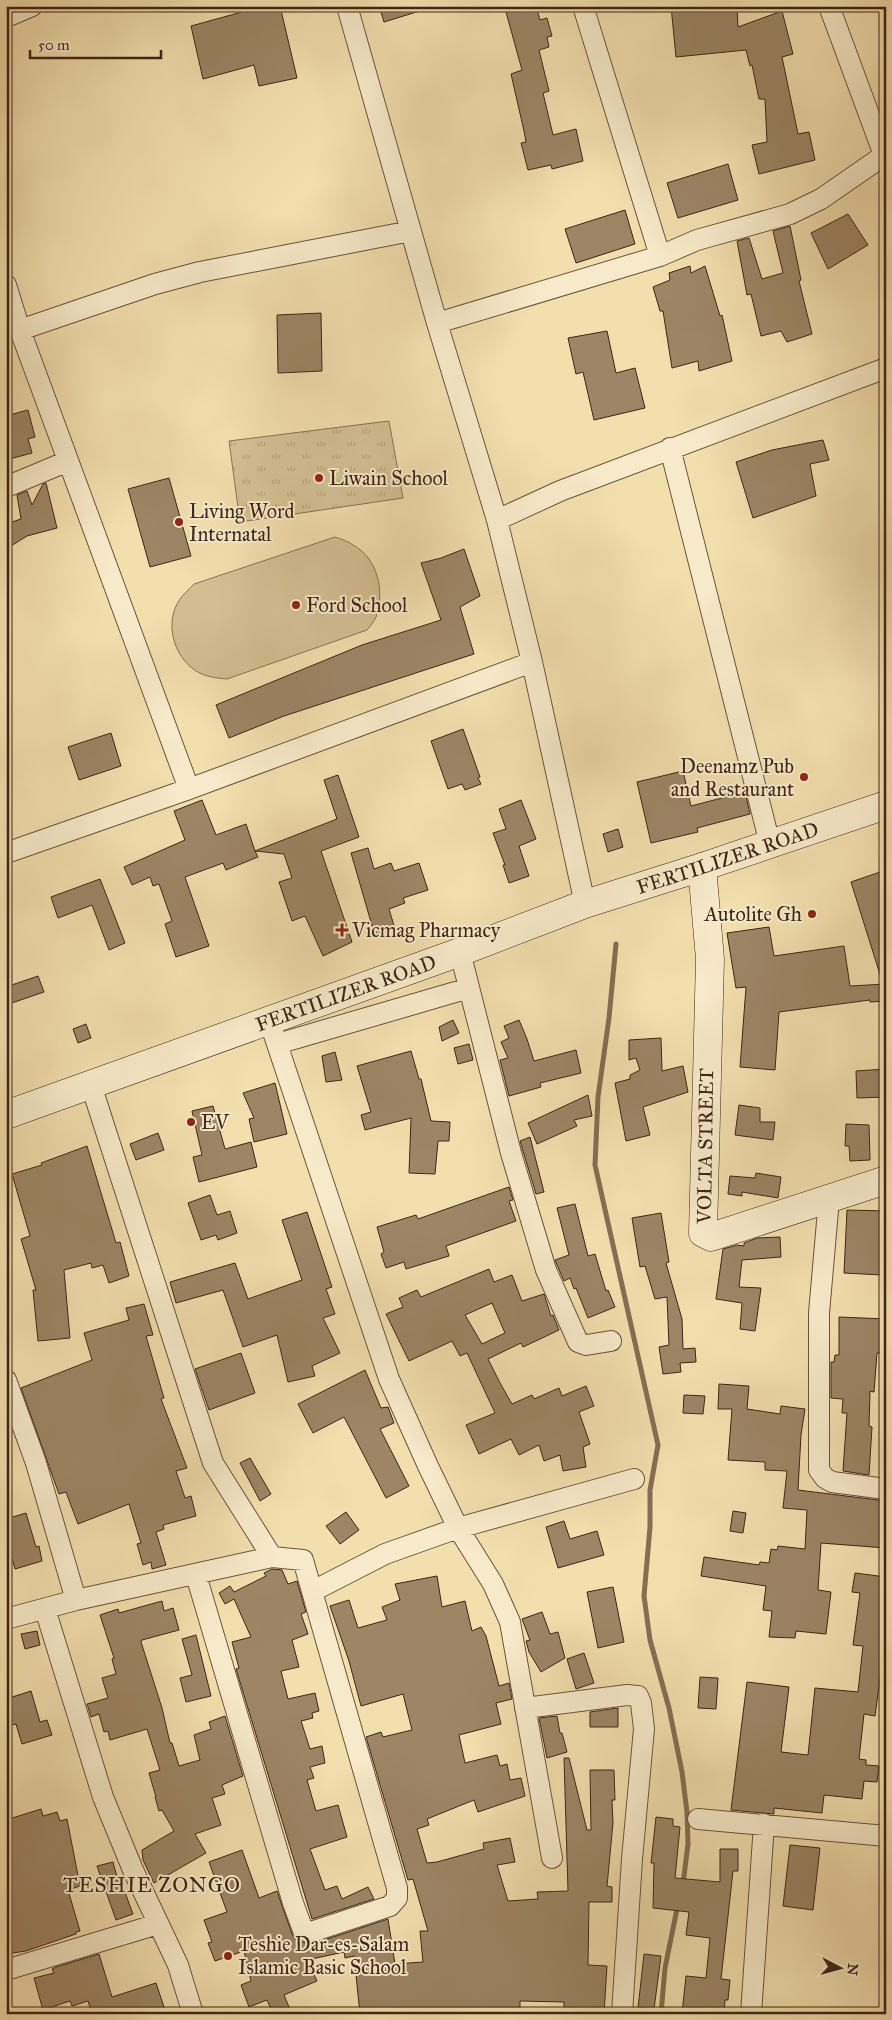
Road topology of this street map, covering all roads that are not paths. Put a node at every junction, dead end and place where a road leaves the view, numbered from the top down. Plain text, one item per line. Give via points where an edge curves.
1 (32, 6) edge
2 (347, 6) edge
3 (583, 6) edge
4 (829, 6) edge
5 (6, 17) edge
6 (885, 154) edge
7 (411, 231) junction
8 (660, 256) junction
9 (8, 297) edge
10 (437, 323) junction
11 (20, 330) junction
12 (886, 368) edge
13 (670, 448) junction
14 (68, 460) junction
15 (6, 486) edge
16 (497, 520) junction
17 (532, 662) junction
18 (189, 789) junction
19 (886, 805) edge
20 (770, 844) junction
21 (6, 854) edge
22 (702, 867) junction
23 (584, 904) junction
24 (460, 952) junction
25 (469, 988) junction
26 (273, 1032) junction
27 (91, 1085) junction
28 (6, 1115) edge
29 (886, 1180) edge
30 (829, 1200) junction
31 (611, 1341) dead end
32 (6, 1380) edge
33 (634, 1479) dead end
34 (886, 1489) edge
35 (458, 1528) junction
36 (272, 1557) junction
37 (196, 1575) junction
38 (313, 1591) junction
39 (76, 1600) junction
40 (45, 1609) junction
41 (6, 1618) edge
42 (525, 1708) junction
43 (698, 1819) dead end
44 (764, 1824) junction
45 (886, 1836) edge
46 (552, 1858) dead end
47 (158, 1924) junction
48 (6, 1970) edge
49 (193, 2014) edge
50 (622, 2014) edge
51 (751, 2014) edge

1 - 5 street
2 - 7 street
3 - 8 street
4 - 6 street
6 - 8 street via 822,199 790,214 697,240
7 - 10 street
7 - 11 street via 200,272
8 - 10 street
9 - 11 street
10 - 16 street
11 - 14 street
12 - 13 street
13 - 16 street via 560,491
13 - 20 street
14 - 15 street
14 - 18 street
16 - 17 street
17 - 18 street
17 - 23 street
18 - 21 street
19 - 20 street, FERTILIZER ROAD
20 - 22 street, FERTILIZER ROAD
22 - 23 street, FERTILIZER ROAD
22 - 30 street, VOLTA STREET via 710,959 703,1233 711,1237
23 - 24 street, FERTILIZER ROAD
24 - 25 street
24 - 26 street, FERTILIZER ROAD
25 - 26 street
25 - 31 street via 511,1153 546,1270 578,1342 586,1345
26 - 27 street, FERTILIZER ROAD
26 - 35 street via 389,1379
27 - 28 street, FERTILIZER ROAD
27 - 36 street via 213,1463
29 - 30 street, VOLTA STREET
30 - 34 street via 819,1314 819,1470 832,1482
32 - 39 street via 36,1463
33 - 35 street
35 - 38 street via 385,1554
35 - 42 street via 493,1584 510,1622
36 - 37 street
36 - 38 street via 303,1560
37 - 38 street via 293,1903 306,1932 390,1906 397,1898 398,1888
37 - 39 street
39 - 40 street
40 - 41 street
40 - 47 street via 103,1796
42 - 46 street
42 - 50 street via 627,1695 638,1696 641,1703 644,1729
43 - 44 street
44 - 45 street
44 - 51 street
47 - 48 street
47 - 49 street via 178,1965

